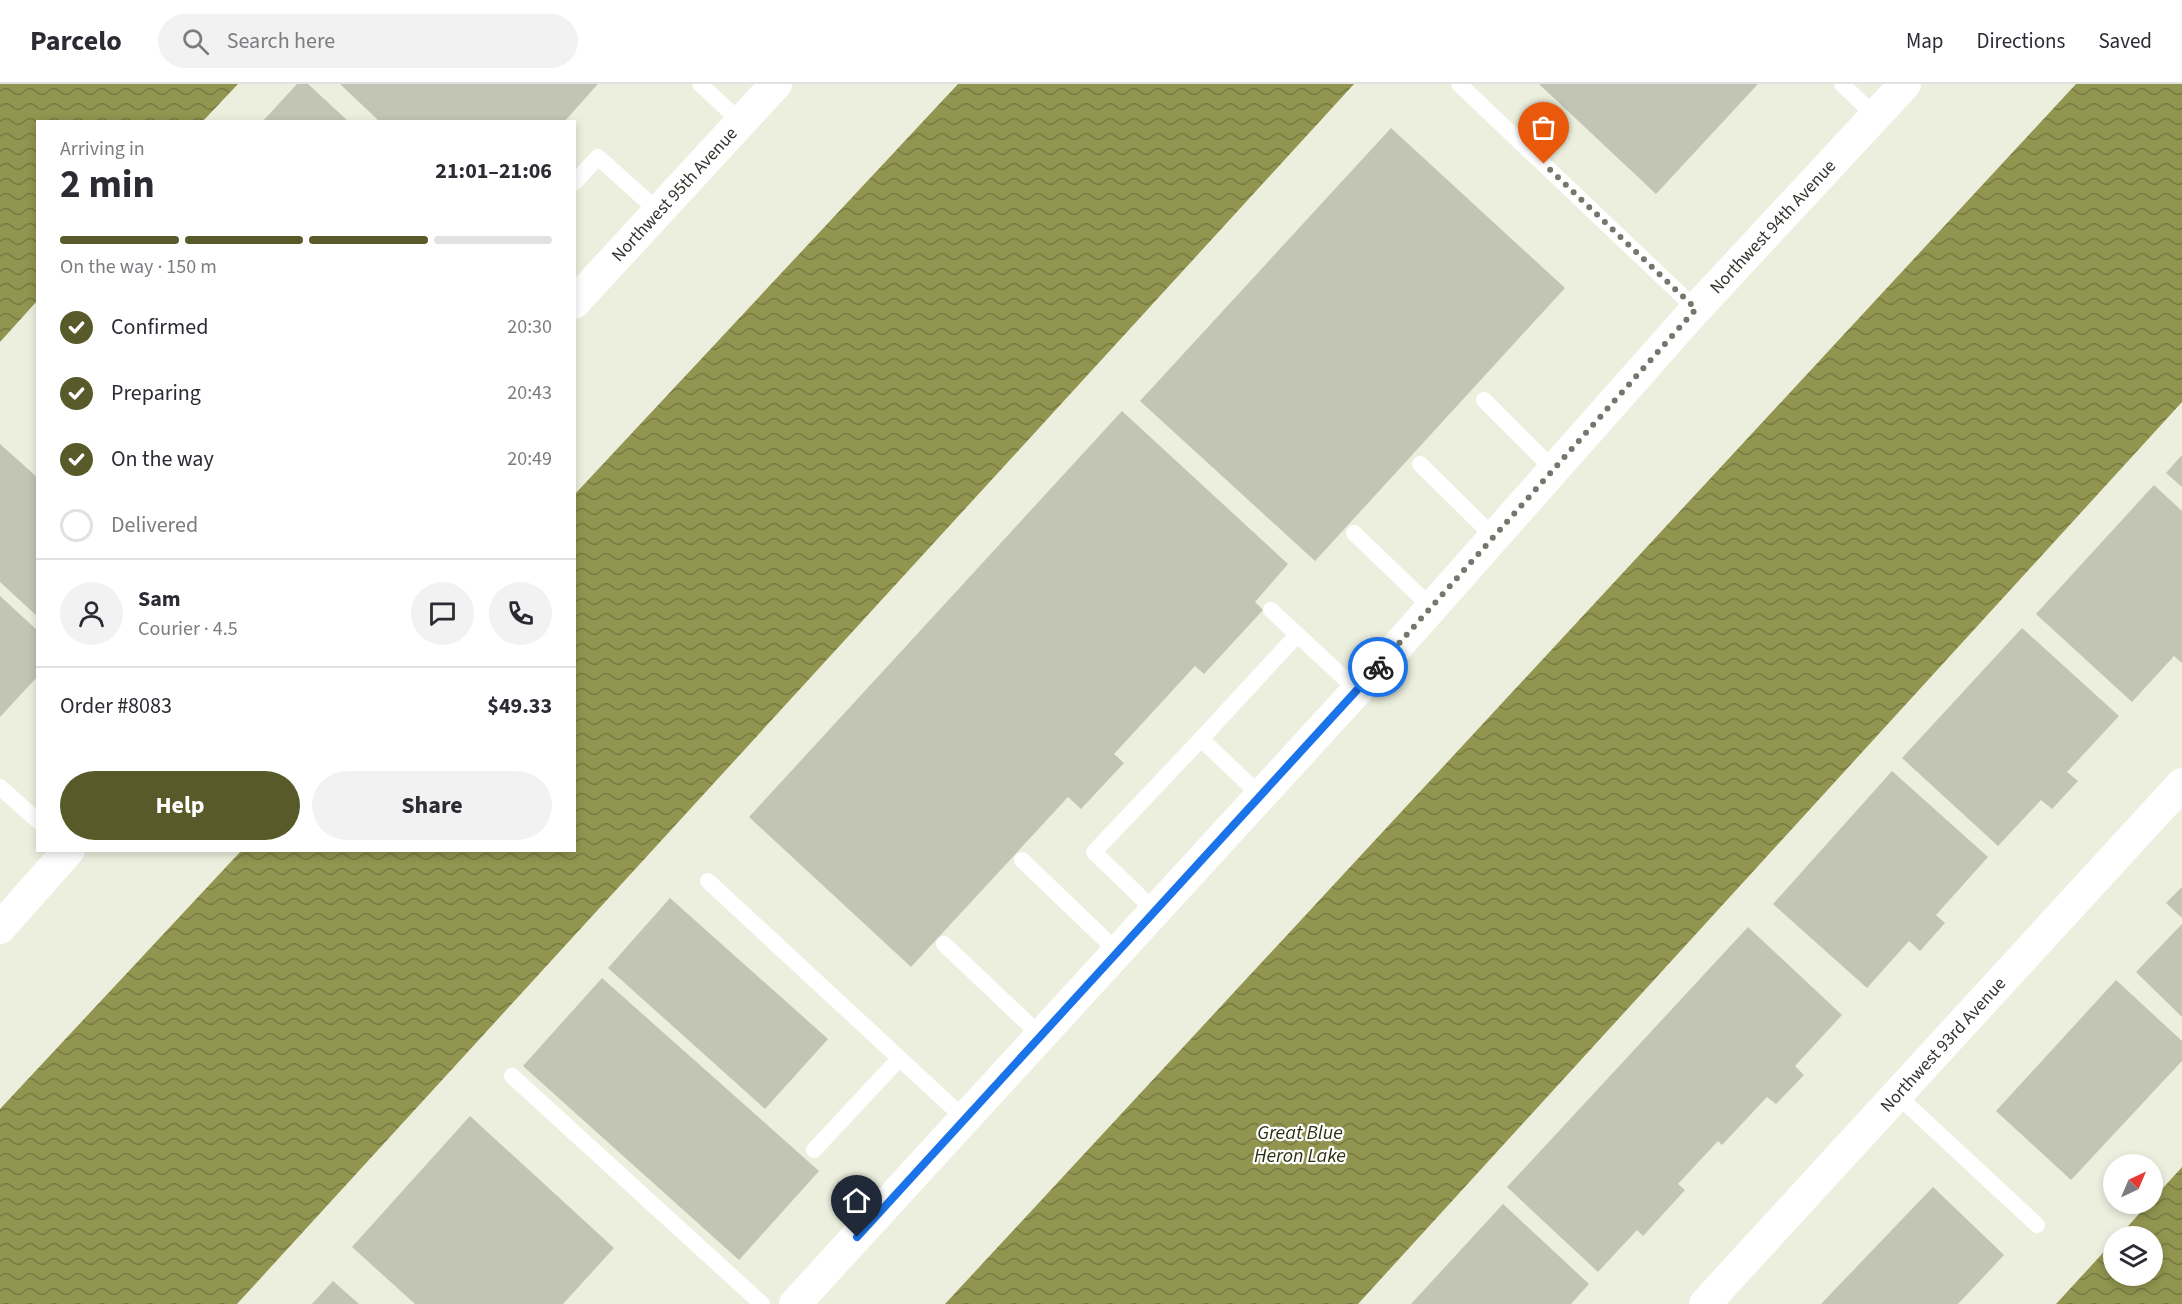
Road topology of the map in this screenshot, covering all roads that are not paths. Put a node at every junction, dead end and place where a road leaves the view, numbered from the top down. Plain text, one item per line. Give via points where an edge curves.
1 (700, 84) edge
2 (776, 84) edge
3 (1459, 84) edge
4 (1842, 84) edge
5 (1905, 84) edge
6 (1875, 116) junction
7 (741, 122) junction
8 (576, 181) edge
9 (659, 212) junction
10 (576, 301) edge
11 (1696, 309) junction
12 (1484, 400) dead end
13 (1420, 465) dead end
14 (1554, 470) junction
15 (1354, 533) dead end
16 (1494, 537) junction
17 (1432, 608) junction
18 (1271, 610) dead end
19 (1297, 635) junction
20 (1357, 690) junction
21 (1201, 739) junction
22 (2182, 784) edge
23 (0, 787) edge
24 (1260, 795) junction
25 (36, 819) edge
26 (67, 852) edge
27 (1022, 860) dead end
28 (708, 881) dead end
29 (1155, 911) junction
30 (2, 923) edge
31 (944, 944) dead end
32 (1118, 952) junction
33 (1041, 1036) junction
34 (899, 1059) junction
35 (512, 1076) dead end
36 (1897, 1095) junction
37 (965, 1119) junction
38 (814, 1150) dead end
39 (2037, 1225) dead end
40 (762, 1304) edge
41 (795, 1304) edge
42 (1705, 1304) edge

1 - 7 lane
2 - 7 street, Northwest 95th Avenue
3 - 11 lane
4 - 6 lane
5 - 6 street, Northwest 94th Avenue
6 - 11 street, Northwest 94th Avenue
7 - 9 street, Northwest 95th Avenue
8 - 9 lane via 598,157
9 - 10 street, Northwest 95th Avenue
11 - 14 street, Northwest 94th Avenue
12 - 14 lane
13 - 16 lane
14 - 16 street, Northwest 94th Avenue
15 - 17 lane
16 - 17 street, Northwest 94th Avenue
17 - 20 street, Northwest 94th Avenue
18 - 19 lane
19 - 20 lane
19 - 21 lane
20 - 24 street, Northwest 94th Avenue
21 - 24 lane
21 - 29 lane via 1094,852
22 - 36 street, Northwest 93rd Avenue
23 - 25 lane
24 - 29 street, Northwest 94th Avenue
26 - 30 street
27 - 32 lane
28 - 34 lane
29 - 32 street, Northwest 94th Avenue
31 - 33 lane
32 - 33 street, Northwest 94th Avenue
33 - 37 street, Northwest 94th Avenue
34 - 37 lane
34 - 38 lane
35 - 40 lane
36 - 39 lane
36 - 42 street, Northwest 93rd Avenue
37 - 41 street, Northwest 94th Avenue

